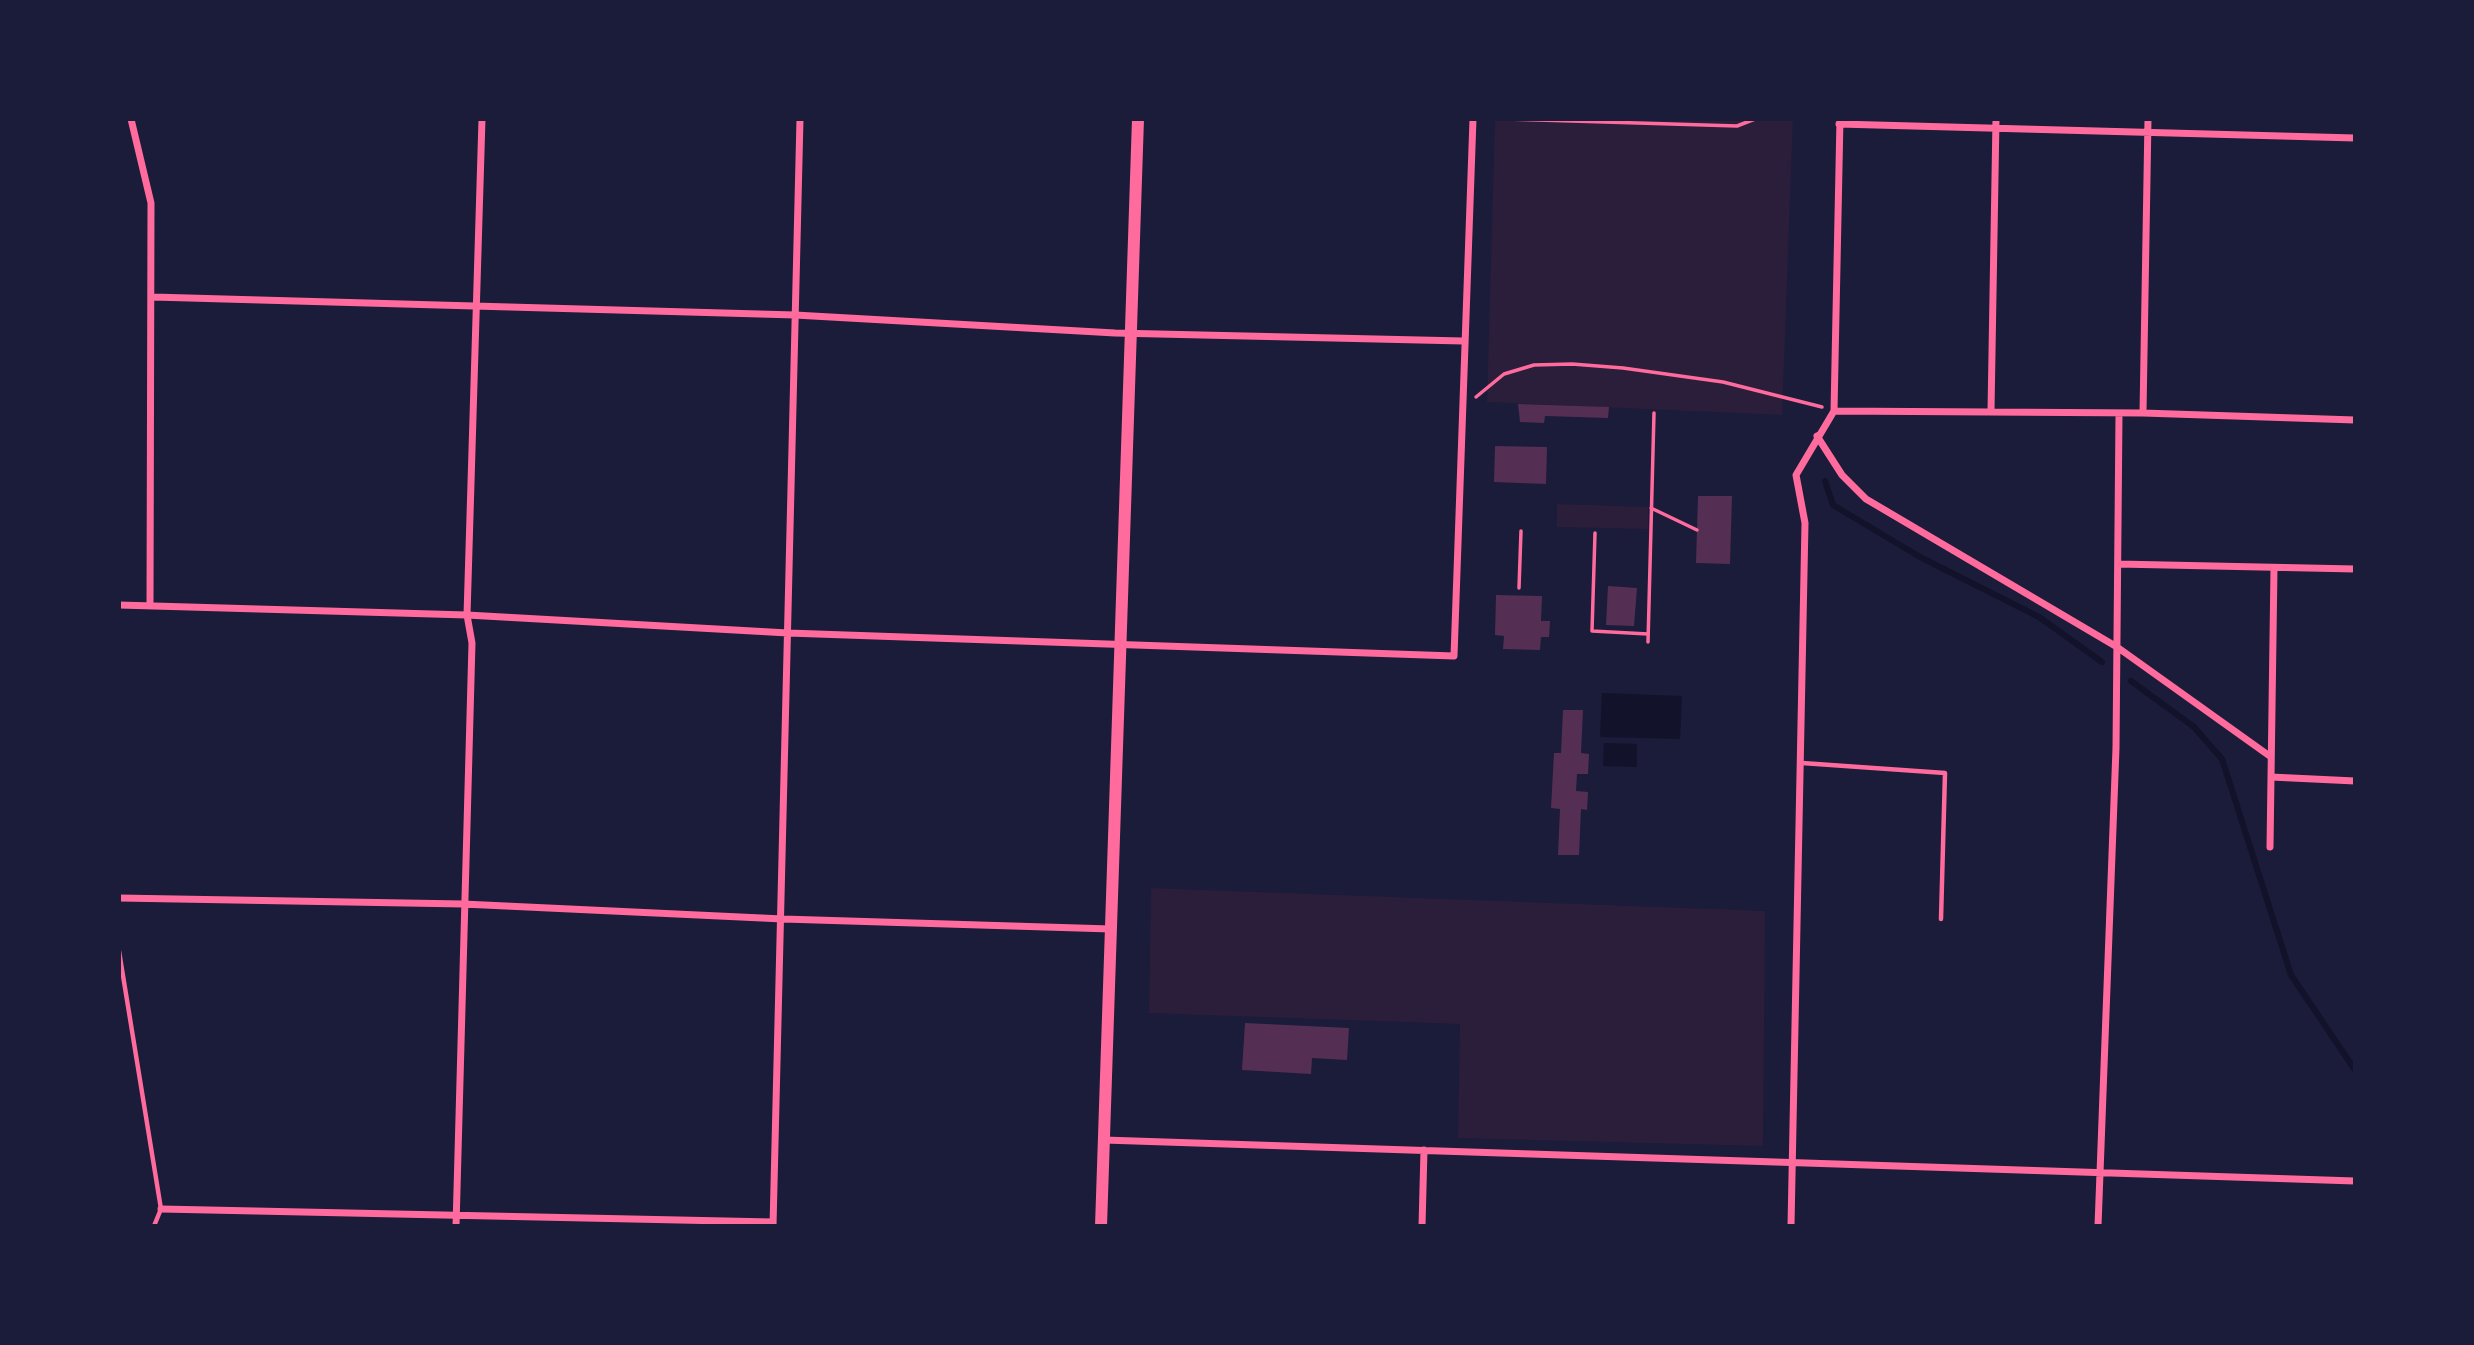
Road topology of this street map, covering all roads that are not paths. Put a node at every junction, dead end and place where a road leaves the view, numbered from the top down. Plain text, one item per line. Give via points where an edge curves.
1 (131, 119) edge
2 (482, 119) edge
3 (800, 119) edge
4 (1138, 119) edge
5 (1473, 119) edge
6 (1996, 119) edge
7 (2148, 119) edge
8 (1840, 121) edge
9 (1995, 128) junction
10 (2148, 132) junction
11 (2355, 138) edge
12 (153, 297) junction
13 (476, 307) junction
14 (794, 315) junction
15 (1130, 333) junction
16 (1463, 341) junction
17 (1834, 411) junction
18 (1991, 411) junction
19 (2143, 413) junction
20 (2119, 414) junction
21 (2355, 420) edge
22 (1816, 436) junction
23 (2118, 564) junction
24 (2274, 568) junction
25 (2355, 569) edge
26 (119, 605) edge
27 (150, 606) junction
28 (467, 615) junction
29 (788, 633) junction
30 (1119, 645) junction
31 (2117, 647) junction
32 (2271, 757) junction
33 (1802, 763) junction
34 (2271, 778) junction
35 (2355, 780) edge
36 (2270, 847) dead end
37 (119, 898) edge
38 (463, 904) junction
39 (783, 919) junction
40 (1941, 919) dead end
41 (1111, 929) junction
42 (119, 951) edge
43 (1104, 1140) junction
44 (1424, 1150) junction
45 (1793, 1162) junction
46 (2100, 1172) junction
47 (2355, 1181) edge
48 (161, 1209) junction
49 (456, 1214) junction
50 (773, 1224) edge
51 (154, 1226) edge
52 (456, 1226) edge
53 (1101, 1226) edge
54 (1422, 1226) edge
55 (1791, 1226) edge
56 (2098, 1226) edge

1 - 12 street via 151,203
2 - 13 street
3 - 14 street
4 - 15 main road
5 - 16 street
6 - 9 street
7 - 10 street
8 - 9 street
8 - 17 street
9 - 10 street
9 - 18 street
10 - 11 street
10 - 19 street
12 - 13 street
12 - 27 street
13 - 14 street
13 - 28 street
14 - 15 street
14 - 29 street
15 - 16 street
15 - 30 main road
16 - 30 street via 1454,656
17 - 18 street
17 - 22 street
18 - 20 street
19 - 20 street
19 - 21 street
20 - 23 street
22 - 31 street via 1842,475 1866,499
22 - 33 street via 1796,475 1805,523
23 - 24 street
23 - 31 street
24 - 25 street
24 - 32 street
26 - 27 street
27 - 28 street
28 - 29 street
28 - 38 street via 472,643
29 - 30 street
29 - 39 street
30 - 41 main road
31 - 32 street
31 - 46 street
32 - 34 street
33 - 40 lane via 1945,773
33 - 45 street
34 - 35 street
34 - 36 street
37 - 38 street
38 - 39 street
38 - 49 street
39 - 41 street
39 - 50 street
41 - 43 main road
42 - 48 lane
43 - 44 street
43 - 53 main road
44 - 45 street
44 - 54 street
45 - 46 street
45 - 55 street
46 - 47 street
46 - 56 street
48 - 49 street
48 - 51 lane
49 - 50 street
49 - 52 street

